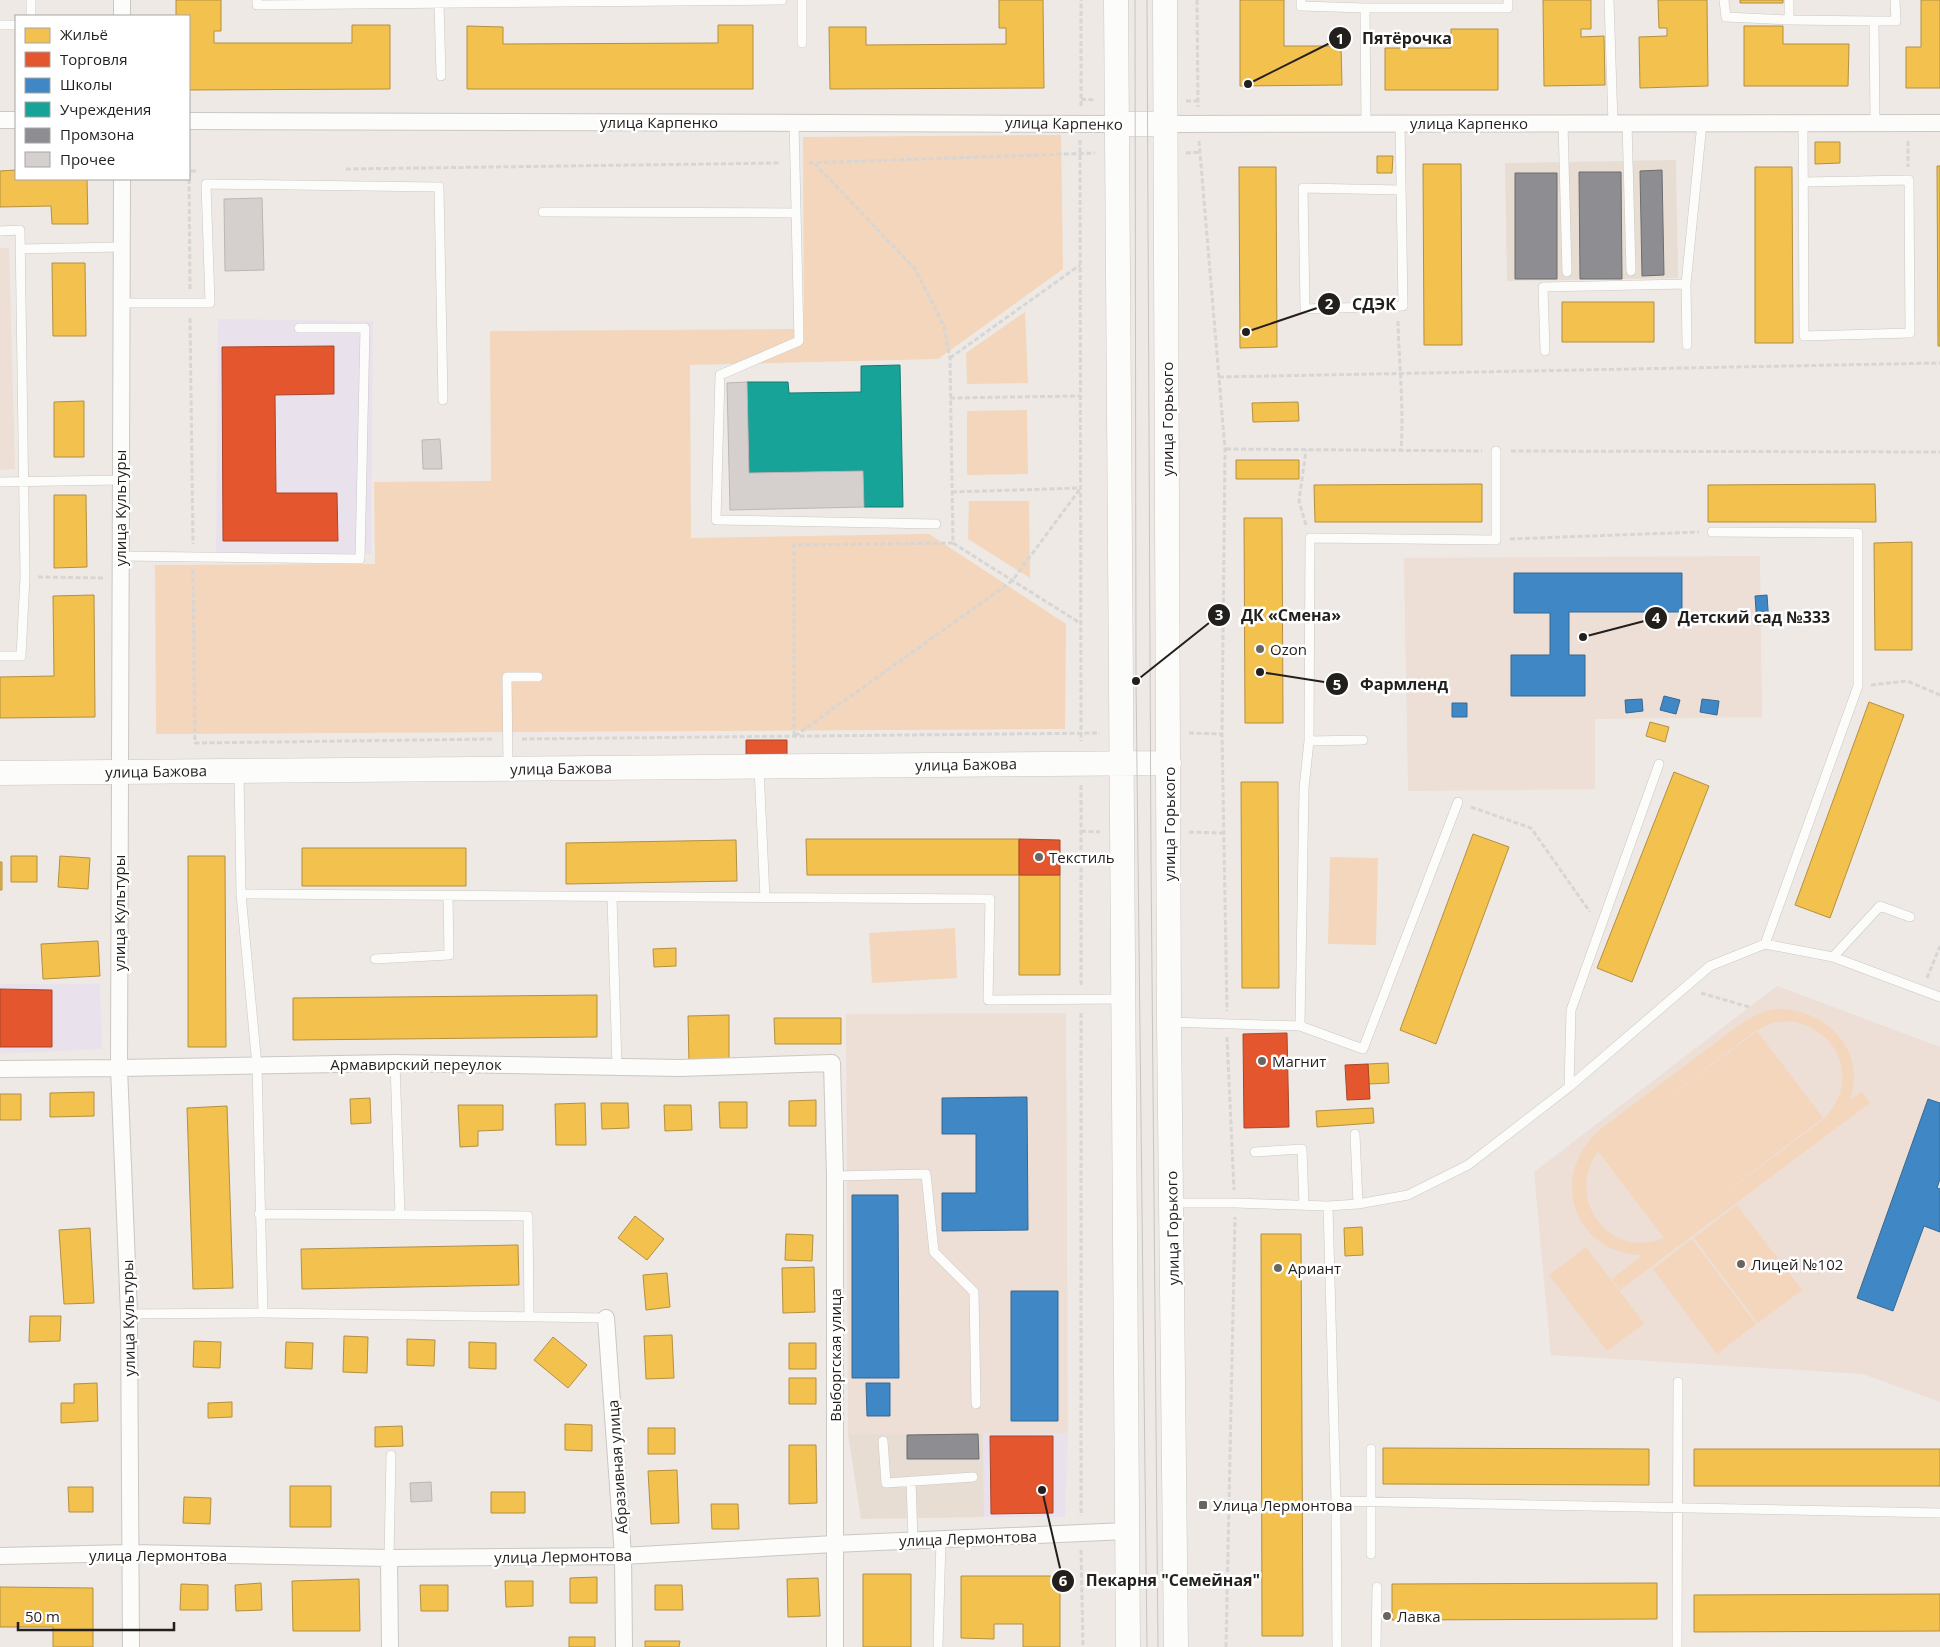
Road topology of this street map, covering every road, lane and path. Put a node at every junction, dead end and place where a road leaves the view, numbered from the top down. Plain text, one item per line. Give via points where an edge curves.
1 (31, 0) edge
2 (122, 0) edge
3 (257, 0) edge
4 (782, 0) edge
5 (802, 0) edge
6 (1081, 0) edge
7 (1116, 0) edge
8 (1165, 0) edge
9 (1197, 0) edge
10 (1300, 0) edge
11 (1508, 0) edge
12 (1608, 0) edge
13 (1724, 0) edge
14 (1789, 0) edge
15 (1895, 0) edge
16 (439, 3) junction
17 (1364, 8) junction
18 (31, 15) edge
19 (122, 15) edge
20 (1789, 20) junction
21 (1874, 21) junction
22 (0, 24) edge
23 (15, 25) edge
24 (802, 43) dead end
25 (441, 76) dead end
26 (0, 120) edge
27 (15, 120) edge
28 (190, 121) edge
29 (794, 122) junction
30 (1081, 123) junction
31 (1198, 123) junction
32 (1400, 123) junction
33 (1563, 123) junction
34 (1620, 123) junction
35 (1702, 123) junction
36 (1803, 123) junction
37 (1875, 123) junction
38 (1908, 123) junction
39 (1940, 123) edge
40 (1118, 124) junction
41 (1165, 124) junction
42 (1366, 124) junction
43 (1200, 152) junction
44 (1080, 153) junction
45 (1118, 153) junction
46 (1165, 153) junction
47 (795, 163) junction
48 (815, 164) junction
49 (338, 169) dead end
50 (190, 171) edge
51 (199, 171) dead end
52 (122, 180) edge
53 (189, 180) edge
54 (1909, 180) junction
55 (1804, 182) junction
56 (1400, 190) junction
57 (543, 212) dead end
58 (796, 213) junction
59 (0, 230) edge
60 (122, 247) junction
61 (20, 249) junction
62 (1080, 265) junction
63 (1631, 271) dead end
64 (1567, 272) dead end
65 (1686, 284) junction
66 (122, 303) junction
67 (190, 303) junction
68 (1398, 307) junction
69 (299, 328) dead end
70 (1686, 345) dead end
71 (1545, 351) dead end
72 (950, 358) junction
73 (1940, 364) edge
74 (1400, 373) junction
75 (1219, 377) junction
76 (1080, 396) junction
77 (950, 398) junction
78 (443, 400) dead end
79 (1225, 449) junction
80 (1306, 450) junction
81 (1401, 450) junction
82 (1496, 451) junction
83 (1940, 452) edge
84 (120, 480) junction
85 (0, 482) edge
86 (23, 482) junction
87 (1080, 488) junction
88 (952, 492) junction
89 (936, 524) dead end
90 (1712, 532) joint
91 (1310, 538) junction
92 (1496, 540) junction
93 (953, 543) junction
94 (120, 556) junction
95 (193, 557) junction
96 (25, 577) junction
97 (120, 578) junction
98 (1012, 581) junction
99 (1080, 623) junction
100 (0, 656) edge
101 (538, 677) dead end
102 (1858, 686) junction
103 (1940, 695) edge
104 (1081, 733) junction
105 (794, 736) junction
106 (507, 739) junction
107 (1363, 740) dead end
108 (1309, 741) junction
109 (1081, 763) junction
110 (1122, 763) junction
111 (1169, 763) junction
112 (1659, 764) dead end
113 (759, 766) junction
114 (508, 769) junction
115 (239, 771) junction
116 (119, 772) junction
117 (0, 773) edge
118 (1458, 802) joint
119 (241, 894) junction
120 (448, 896) junction
121 (612, 897) junction
122 (765, 898) junction
123 (1910, 917) dead end
124 (1600, 927) junction
125 (1765, 944) junction
126 (1940, 946) edge
127 (1833, 957) junction
128 (375, 959) dead end
129 (1684, 988) junction
130 (1922, 991) junction
131 (1940, 997) edge
132 (1123, 999) junction
133 (1081, 1000) junction
134 (1750, 1007) dead end
135 (1169, 1022) junction
136 (1227, 1025) junction
137 (1300, 1026) junction
138 (396, 1062) junction
139 (832, 1063) joint
140 (257, 1066) junction
141 (617, 1067) junction
142 (119, 1068) junction
143 (0, 1069) edge
144 (1569, 1087) junction
145 (1355, 1134) dead end
146 (1254, 1152) dead end
147 (835, 1176) junction
148 (1172, 1203) junction
149 (1235, 1203) junction
150 (1358, 1204) junction
151 (1304, 1205) junction
152 (1328, 1206) junction
153 (259, 1214) junction
154 (400, 1215) junction
155 (263, 1313) junction
156 (128, 1314) junction
157 (529, 1317) junction
158 (606, 1318) joint
159 (1678, 1382) dead end
160 (976, 1404) dead end
161 (883, 1442) dead end
162 (1371, 1449) dead end
163 (391, 1455) dead end
164 (973, 1477) dead end
165 (911, 1481) junction
166 (1336, 1501) junction
167 (1371, 1502) junction
168 (1678, 1508) junction
169 (1940, 1513) edge
170 (1126, 1531) junction
171 (1081, 1534) junction
172 (942, 1539) junction
173 (913, 1540) junction
174 (834, 1544) junction
175 (131, 1553) junction
176 (1371, 1554) dead end
177 (0, 1556) edge
178 (623, 1556) junction
179 (388, 1558) junction
180 (1377, 1587) dead end
181 (130, 1647) edge
182 (390, 1647) edge
183 (624, 1647) edge
184 (835, 1647) edge
185 (938, 1647) edge
186 (1083, 1647) edge
187 (1128, 1647) edge
188 (1176, 1647) edge
189 (1226, 1647) edge
190 (1337, 1647) edge
191 (1376, 1647) edge
192 (1677, 1647) edge

1 - 18 lane
2 - 19 street
3 - 16 lane via 257,5
4 - 16 lane
5 - 24 lane
6 - 30 path
7 - 40 main road
8 - 41 main road, улица Горького
9 - 31 path
10 - 17 lane via 1301,6
11 - 17 lane via 1508,8
12 - 34 lane
13 - 20 lane via 1726,17
14 - 20 lane
15 - 21 lane via 1896,21
16 - 25 lane
17 - 42 lane
20 - 21 lane
21 - 37 lane
22 - 23 lane
26 - 27 street
28 - 29 street, улица Карпенко
29 - 30 street, улица Карпенко
29 - 47 lane
30 - 40 street, улица Карпенко
30 - 44 path
31 - 41 street, улица Карпенко
31 - 42 street, улица Карпенко
31 - 43 path
32 - 33 street, улица Карпенко
32 - 42 street, улица Карпенко
32 - 56 lane
33 - 34 street, улица Карпенко
33 - 64 lane
34 - 35 street, улица Карпенко
34 - 63 lane
35 - 36 street, улица Карпенко
35 - 65 lane
36 - 37 street, улица Карпенко
36 - 55 lane
37 - 38 street, улица Карпенко
38 - 39 street, улица Карпенко
38 - 54 path
40 - 41 main road, улица Карпенко
40 - 45 main road
41 - 46 main road, улица Горького
43 - 46 path
43 - 75 path
44 - 45 path
44 - 48 path
44 - 62 path
45 - 110 main road
46 - 111 main road, улица Горького
47 - 48 path
47 - 49 path
47 - 58 lane
48 - 72 path via 915,269 944,326
50 - 51 path
52 - 60 street, улица Культуры
53 - 67 path
54 - 55 lane
54 - 55 lane via 1910,333 1804,336
56 - 68 lane via 1403,306
56 - 68 lane via 1302,188 1305,309
57 - 58 lane
58 - 89 lane via 799,341 720,375 716,520
59 - 61 lane via 20,230
60 - 61 lane
60 - 66 street, улица Культуры
61 - 86 lane
62 - 72 path
62 - 76 path
65 - 70 lane
65 - 71 lane via 1543,287
66 - 67 lane
66 - 84 street, улица Культуры
67 - 78 lane via 210,303 206,184 439,187
67 - 95 path
68 - 74 path
69 - 95 lane via 365,328 360,559
72 - 77 path
73 - 74 path
74 - 75 path
74 - 81 path
75 - 79 path
76 - 77 path
76 - 87 path
77 - 88 path
79 - 80 path
79 - 136 path via 1222,734
80 - 81 path
80 - 91 path via 1299,501
81 - 82 path
82 - 83 path
82 - 92 lane
84 - 86 lane
84 - 94 street, улица Культуры
85 - 86 lane
86 - 96 lane
87 - 88 path
87 - 98 path
87 - 99 path
88 - 93 path
90 - 92 path
90 - 102 lane via 1858,533
91 - 92 lane
91 - 108 lane
93 - 98 path
93 - 105 path via 794,545
94 - 95 lane
94 - 97 street, улица Культуры
95 - 106 path via 195,743
96 - 97 path
96 - 100 lane via 21,656
97 - 116 street, улица Культуры
98 - 99 path
98 - 105 path
99 - 104 path
101 - 106 lane via 507,677
102 - 103 path via 1908,681
102 - 125 lane
104 - 105 path
104 - 109 path
105 - 106 path
106 - 114 lane
107 - 108 lane
108 - 137 lane via 1304,788
109 - 110 main road, улица Бажова
109 - 113 main road, улица Бажова
109 - 133 path
110 - 111 main road, улица Бажова
110 - 132 main road
111 - 135 main road, улица Горького
112 - 124 lane
113 - 114 main road, улица Бажова
113 - 122 lane
114 - 115 main road, улица Бажова
115 - 116 main road, улица Бажова
115 - 119 lane
116 - 117 main road, улица Бажова
116 - 142 street, улица Культуры
118 - 124 path via 1531,828
118 - 137 lane via 1363,1049
119 - 120 lane
119 - 140 lane
120 - 121 lane
120 - 128 lane via 449,955
121 - 122 lane
121 - 141 lane
122 - 133 lane via 990,899 988,1000
123 - 127 lane via 1880,906
124 - 144 lane via 1571,1010
125 - 127 lane
125 - 129 lane via 1710,966
126 - 130 path
127 - 130 lane
129 - 134 path
129 - 144 lane
130 - 131 lane
132 - 133 lane
132 - 170 main road
133 - 171 path
135 - 136 lane
135 - 148 main road, улица Горького
136 - 137 lane
136 - 149 path
138 - 140 street, Армавирский переулок
138 - 141 street, Армавирский переулок
138 - 154 lane
139 - 141 street, Армавирский переулок
139 - 147 street, Выборгская улица
140 - 142 street, Армавирский переулок
140 - 153 lane
142 - 143 street, Армавирский переулок
142 - 156 street, улица Культуры
144 - 150 lane via 1468,1165 1408,1195
145 - 150 lane
146 - 151 lane via 1302,1149
147 - 160 lane via 926,1174 934,1252 974,1292
147 - 174 street, Выборгская улица
148 - 149 lane
148 - 188 main road, улица Горького
149 - 151 lane
149 - 189 path
150 - 152 lane
151 - 152 lane
152 - 166 lane
153 - 154 lane
153 - 155 lane
154 - 157 lane via 528,1216
155 - 156 lane
155 - 157 lane
156 - 175 street, улица Культуры
157 - 158 lane
158 - 178 street, Абразивная улица
159 - 168 lane
161 - 165 lane via 886,1483
162 - 167 lane
163 - 179 lane
164 - 165 lane
165 - 173 lane
166 - 167 lane
166 - 190 lane
167 - 168 lane
167 - 176 lane
168 - 169 lane
168 - 192 lane
170 - 171 street, улица Лермонтова
170 - 187 main road
171 - 172 street, улица Лермонтова
171 - 186 path
172 - 173 street, улица Лермонтова
172 - 185 lane
173 - 174 street, улица Лермонтова
174 - 178 street, улица Лермонтова
174 - 184 street, Выборгская улица
175 - 177 street, улица Лермонтова
175 - 179 street, улица Лермонтова
175 - 181 street, улица Культуры
178 - 179 street, улица Лермонтова
178 - 183 street, Абразивная улица
179 - 182 street
180 - 191 lane

